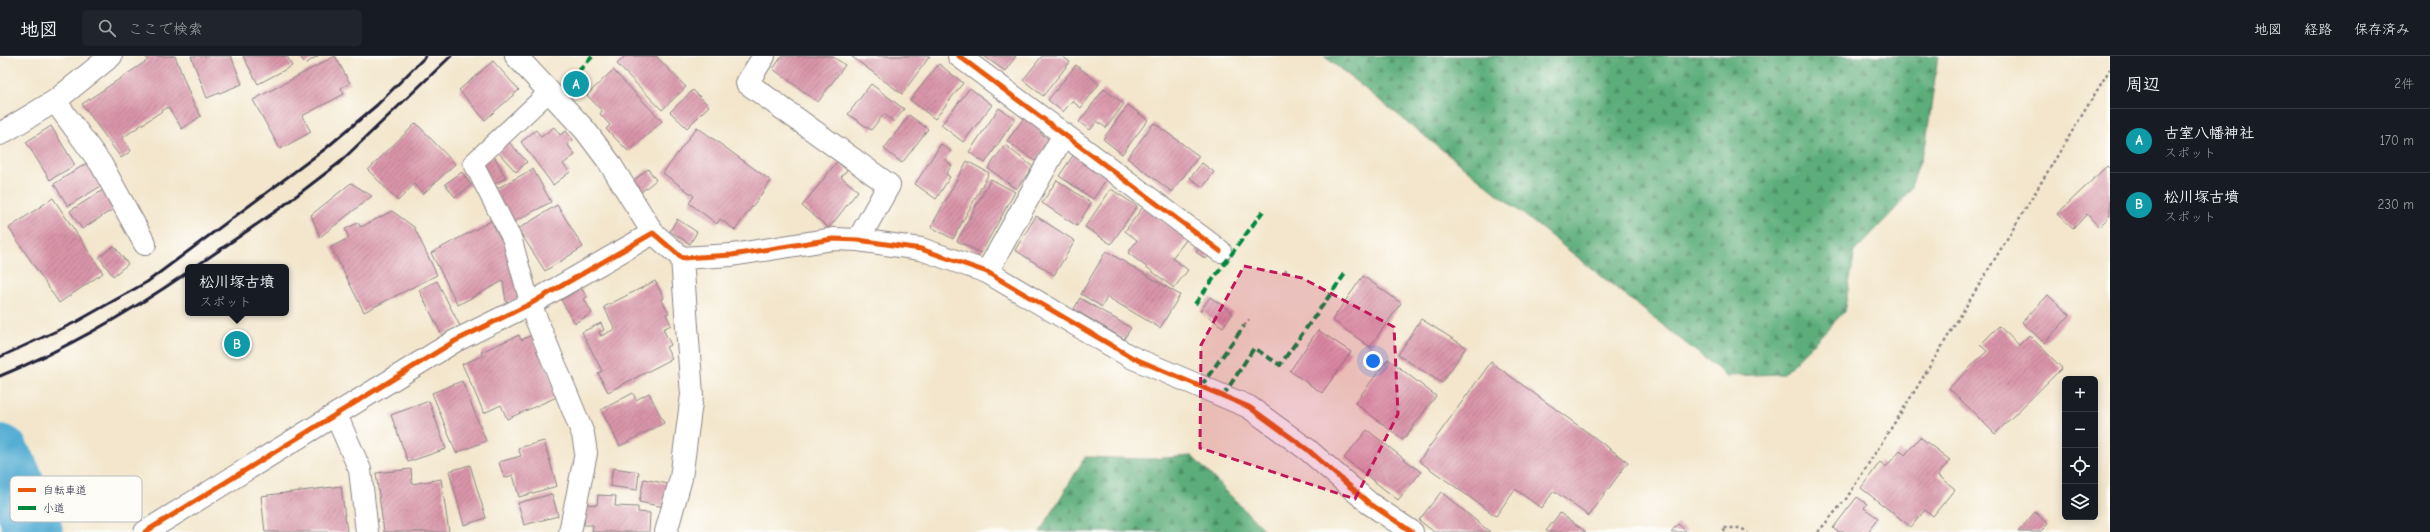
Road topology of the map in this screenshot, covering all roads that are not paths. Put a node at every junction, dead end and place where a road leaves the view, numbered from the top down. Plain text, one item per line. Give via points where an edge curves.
1 (111, 56) edge
2 (516, 56) edge
3 (764, 56) edge
4 (959, 56) edge
5 (550, 91) junction
6 (55, 100) junction
7 (0, 134) edge
8 (1064, 134) junction
9 (653, 233) junction
10 (858, 240) junction
11 (145, 244) dead end
12 (1220, 251) dead end
13 (682, 258) junction
14 (987, 272) junction
15 (530, 304) junction
16 (336, 415) junction
17 (145, 532) edge
18 (367, 532) edge
19 (570, 532) edge
20 (666, 532) edge
21 (1412, 532) edge

1 - 6 street
2 - 5 street
3 - 10 street via 747,83 888,185
4 - 8 street
5 - 9 street via 609,162
5 - 15 lane via 473,163 512,239
6 - 7 street
6 - 11 street via 101,164
8 - 12 street
8 - 14 street
9 - 13 street
9 - 15 street
10 - 13 street via 833,239 732,255
10 - 14 street via 921,249
13 - 20 street via 692,395 681,478
14 - 21 street via 1132,356 1249,407 1308,450 1369,503
15 - 16 street via 455,341
15 - 19 street via 583,434 586,453
16 - 17 street
16 - 18 street via 360,470

